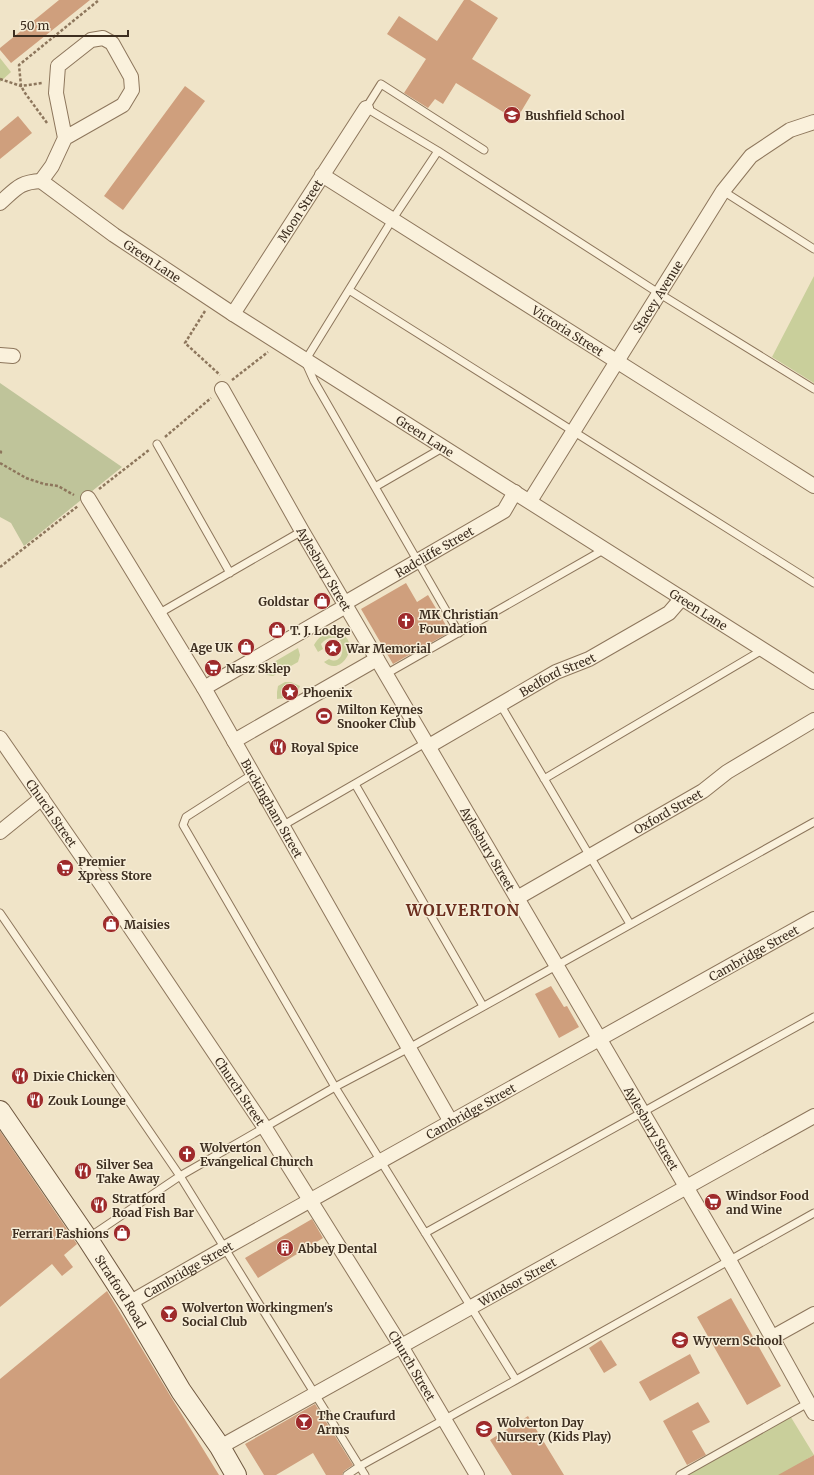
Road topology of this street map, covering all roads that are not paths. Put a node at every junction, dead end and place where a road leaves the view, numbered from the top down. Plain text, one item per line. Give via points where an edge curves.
1 (366, 108) junction
2 (814, 122) edge
3 (65, 138) junction
4 (484, 150) dead end
5 (438, 151) junction
6 (322, 175) junction
7 (41, 181) junction
8 (723, 191) junction
9 (0, 203) edge
10 (392, 220) junction
11 (814, 249) edge
12 (349, 290) junction
13 (660, 294) junction
14 (233, 314) junction
15 (305, 361) junction
16 (617, 362) junction
17 (225, 386) road end
18 (814, 389) edge
19 (573, 432) junction
20 (156, 444) road end
21 (444, 447) junction
22 (814, 486) edge
23 (375, 487) junction
24 (515, 492) junction
25 (85, 499) road end
26 (530, 500) junction
27 (302, 531) junction
28 (605, 549) junction
29 (418, 561) junction
30 (230, 573) junction
31 (814, 583) edge
32 (682, 598) junction
33 (346, 604) junction
34 (158, 614) junction
35 (459, 633) junction
36 (764, 649) junction
37 (377, 659) junction
38 (386, 674) junction
39 (814, 682) edge
40 (204, 688) junction
41 (500, 704) junction
42 (814, 720) edge
43 (0, 738) edge
44 (234, 741) junction
45 (428, 744) junction
46 (253, 774) junction
47 (544, 779) junction
48 (355, 784) junction
49 (42, 798) junction
50 (814, 822) edge
51 (282, 826) junction
52 (0, 832) edge
53 (589, 855) junction
54 (517, 898) junction
55 (0, 913) edge
56 (814, 919) edge
57 (630, 924) junction
58 (556, 965) junction
59 (484, 1006) junction
60 (814, 1017) edge
61 (600, 1040) junction
62 (409, 1048) junction
63 (335, 1087) junction
64 (0, 1111) edge
65 (642, 1113) junction
66 (814, 1116) edge
67 (451, 1122) junction
68 (265, 1128) junction
69 (381, 1161) junction
70 (180, 1176) junction
71 (686, 1188) junction
72 (310, 1201) junction
73 (814, 1213) edge
74 (425, 1233) junction
75 (88, 1238) junction
76 (224, 1248) junction
77 (729, 1260) junction
78 (129, 1303) junction
79 (472, 1307) junction
80 (814, 1314) edge
81 (771, 1338) junction
82 (401, 1346) junction
83 (516, 1380) junction
84 (315, 1393) junction
85 (811, 1408) edge
86 (444, 1419) junction
87 (220, 1447) junction
88 (360, 1466) junction
89 (236, 1475) edge
90 (347, 1475) edge
91 (365, 1475) edge
92 (477, 1475) edge
93 (680, 1475) edge

1 - 4 lane via 381,84
1 - 5 lane
1 - 6 street, Moon Street
2 - 8 street, Stacey Avenue via 790,130 751,156
3 - 3 street via 123,105 132,90 131,77 112,43 103,38 92,40 58,66 56,93
3 - 7 street via 52,166
5 - 10 lane
5 - 13 lane
6 - 10 street, Victoria Street
6 - 14 street, Moon Street
7 - 9 street via 20,185
7 - 14 street, Green Lane via 114,235
8 - 11 lane
8 - 13 street, Stacey Avenue
10 - 12 lane
10 - 16 street, Victoria Street
12 - 15 lane
12 - 19 lane
13 - 16 street, Stacey Avenue
13 - 18 lane
14 - 15 street, Green Lane
15 - 21 street, Green Lane
15 - 23 lane
16 - 19 street, Stacey Avenue
16 - 22 street, Victoria Street
17 - 27 street, Aylesbury Street
19 - 26 street, Stacey Avenue
19 - 31 lane
20 - 30 lane
21 - 23 lane
21 - 24 street, Green Lane
23 - 29 lane
24 - 26 street, Green Lane
24 - 29 street, Radcliffe Street via 504,511
25 - 34 street, Buckingham Street
26 - 28 street, Green Lane
27 - 30 lane
27 - 33 street, Aylesbury Street
28 - 32 street, Green Lane
28 - 35 lane
29 - 33 street, Radcliffe Street
29 - 35 lane
30 - 34 lane
32 - 36 street, Green Lane
32 - 41 street, Bedford Street via 669,613 589,659 556,672
33 - 37 street, Aylesbury Street
33 - 40 street, Radcliffe Street
34 - 40 street, Buckingham Street
35 - 38 lane
36 - 39 street, Green Lane
36 - 47 lane
37 - 38 street, Aylesbury Street
37 - 44 street
38 - 45 street, Aylesbury Street
40 - 44 street, Buckingham Street
41 - 45 street, Bedford Street
41 - 47 lane
42 - 53 street, Oxford Street via 727,772 703,791
43 - 49 street, Church Street
44 - 46 street, Buckingham Street
45 - 48 lane
45 - 54 street, Aylesbury Street
46 - 51 street, Buckingham Street
46 - 63 lane via 186,817 183,825
47 - 53 lane
48 - 51 lane
48 - 59 lane
49 - 52 street
49 - 68 street, Church Street
50 - 57 lane
51 - 62 street, Buckingham Street
53 - 54 street, Oxford Street
53 - 57 lane
54 - 58 street, Aylesbury Street
55 - 70 lane
56 - 61 street, Cambridge Street
57 - 58 lane
58 - 59 lane
58 - 61 street, Aylesbury Street
59 - 62 lane
60 - 65 lane
61 - 65 street, Aylesbury Street
61 - 67 street, Cambridge Street
62 - 63 lane
62 - 67 street, Buckingham Street
63 - 68 lane
63 - 69 lane
64 - 75 street, Stratford Road
65 - 71 street, Aylesbury Street
65 - 74 lane
66 - 71 street, Windsor Street
67 - 69 street, Cambridge Street
68 - 70 lane
68 - 72 street, Church Street
69 - 72 street, Cambridge Street
69 - 74 lane
70 - 75 lane
70 - 76 lane
71 - 77 street, Aylesbury Street
71 - 79 street, Windsor Street
72 - 76 street, Cambridge Street
72 - 82 street, Church Street
73 - 77 lane
74 - 79 lane
75 - 78 street, Stratford Road
76 - 78 street, Cambridge Street
76 - 84 lane
77 - 81 street, Aylesbury Street
77 - 83 lane
78 - 87 street, Stratford Road via 181,1391
79 - 82 street, Windsor Street
79 - 83 lane
80 - 81 street
81 - 85 street, Aylesbury Street
82 - 84 street, Windsor Street
82 - 86 street, Church Street
83 - 86 lane
84 - 87 street, Windsor Street
84 - 88 lane
85 - 93 lane
86 - 88 lane
86 - 92 street, Church Street
87 - 89 street, Stratford Road
88 - 90 lane
88 - 91 lane

